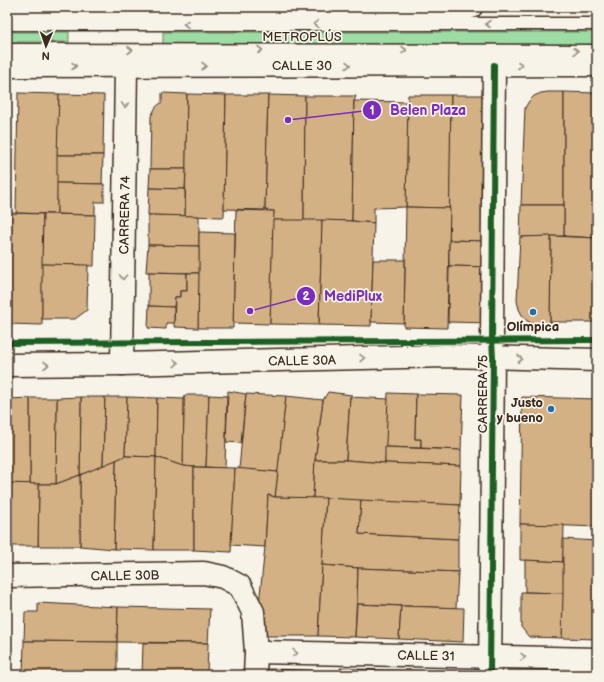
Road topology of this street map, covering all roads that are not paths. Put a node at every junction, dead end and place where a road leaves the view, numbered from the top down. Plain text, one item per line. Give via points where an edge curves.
1 (121, 7) edge
2 (471, 7) edge
3 (7, 8) edge
4 (7, 24) edge
5 (597, 24) edge
6 (7, 50) edge
7 (597, 51) edge
8 (494, 65) junction
9 (597, 65) edge
10 (7, 66) edge
11 (126, 66) junction
12 (494, 358) junction
13 (597, 360) edge
14 (122, 364) junction
15 (7, 365) edge
16 (7, 576) edge
17 (256, 652) junction
18 (597, 658) edge
19 (490, 666) edge
20 (255, 675) edge

1 - 2 street
1 - 3 street
5 -> 4 lane, METROPLÚS
6 -> 7 lane, METROPLÚS
8 -> 9 street, CALLE 30
11 -> 8 street, CALLE 30
8 - 12 street, CARRERA 75
10 -> 11 street, CALLE 30
11 -> 14 street, CARRERA 74
12 -> 13 street, CALLE 30A
14 -> 12 street, CALLE 30A via 438,356
12 - 19 street, CARRERA 75
15 -> 14 street, CALLE 30A
16 - 17 street, CALLE 30B via 204,573 223,577 240,586 253,612
17 -> 19 street, CALLE 31
17 - 20 street
19 -> 18 street, CALLE 31

